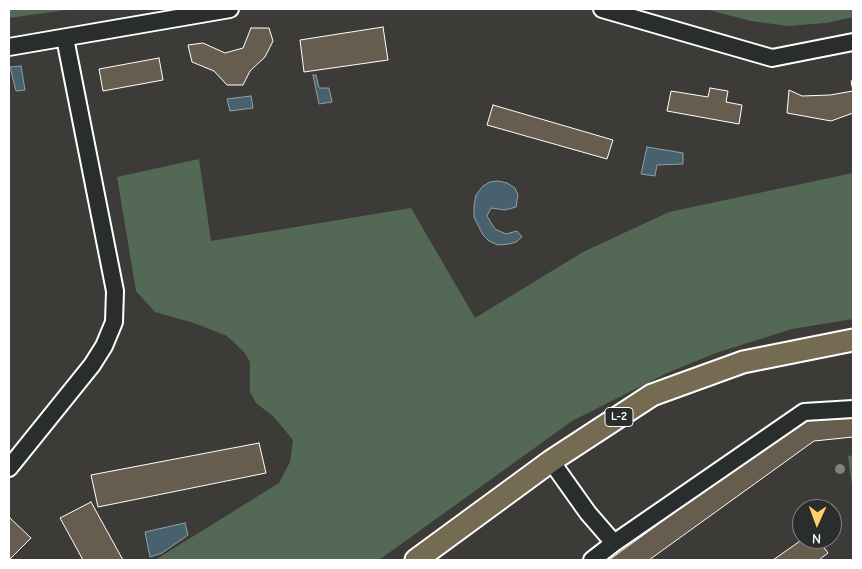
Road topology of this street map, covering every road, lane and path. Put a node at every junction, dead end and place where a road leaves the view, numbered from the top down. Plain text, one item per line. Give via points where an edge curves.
1 (230, 9) edge
2 (602, 9) edge
3 (65, 38) junction
4 (853, 42) edge
5 (9, 47) edge
6 (853, 340) edge
7 (853, 409) edge
8 (551, 461) junction
9 (9, 468) edge
10 (614, 543) junction
11 (416, 560) edge
12 (592, 560) edge

1 - 3 street
2 - 4 street via 772,58
3 - 5 street
3 - 9 street via 115,291 114,322 92,365
6 - 8 main road, L-2 via 743,362 652,395
7 - 10 street via 804,412
8 - 10 street
8 - 11 main road, L-2
10 - 12 street

